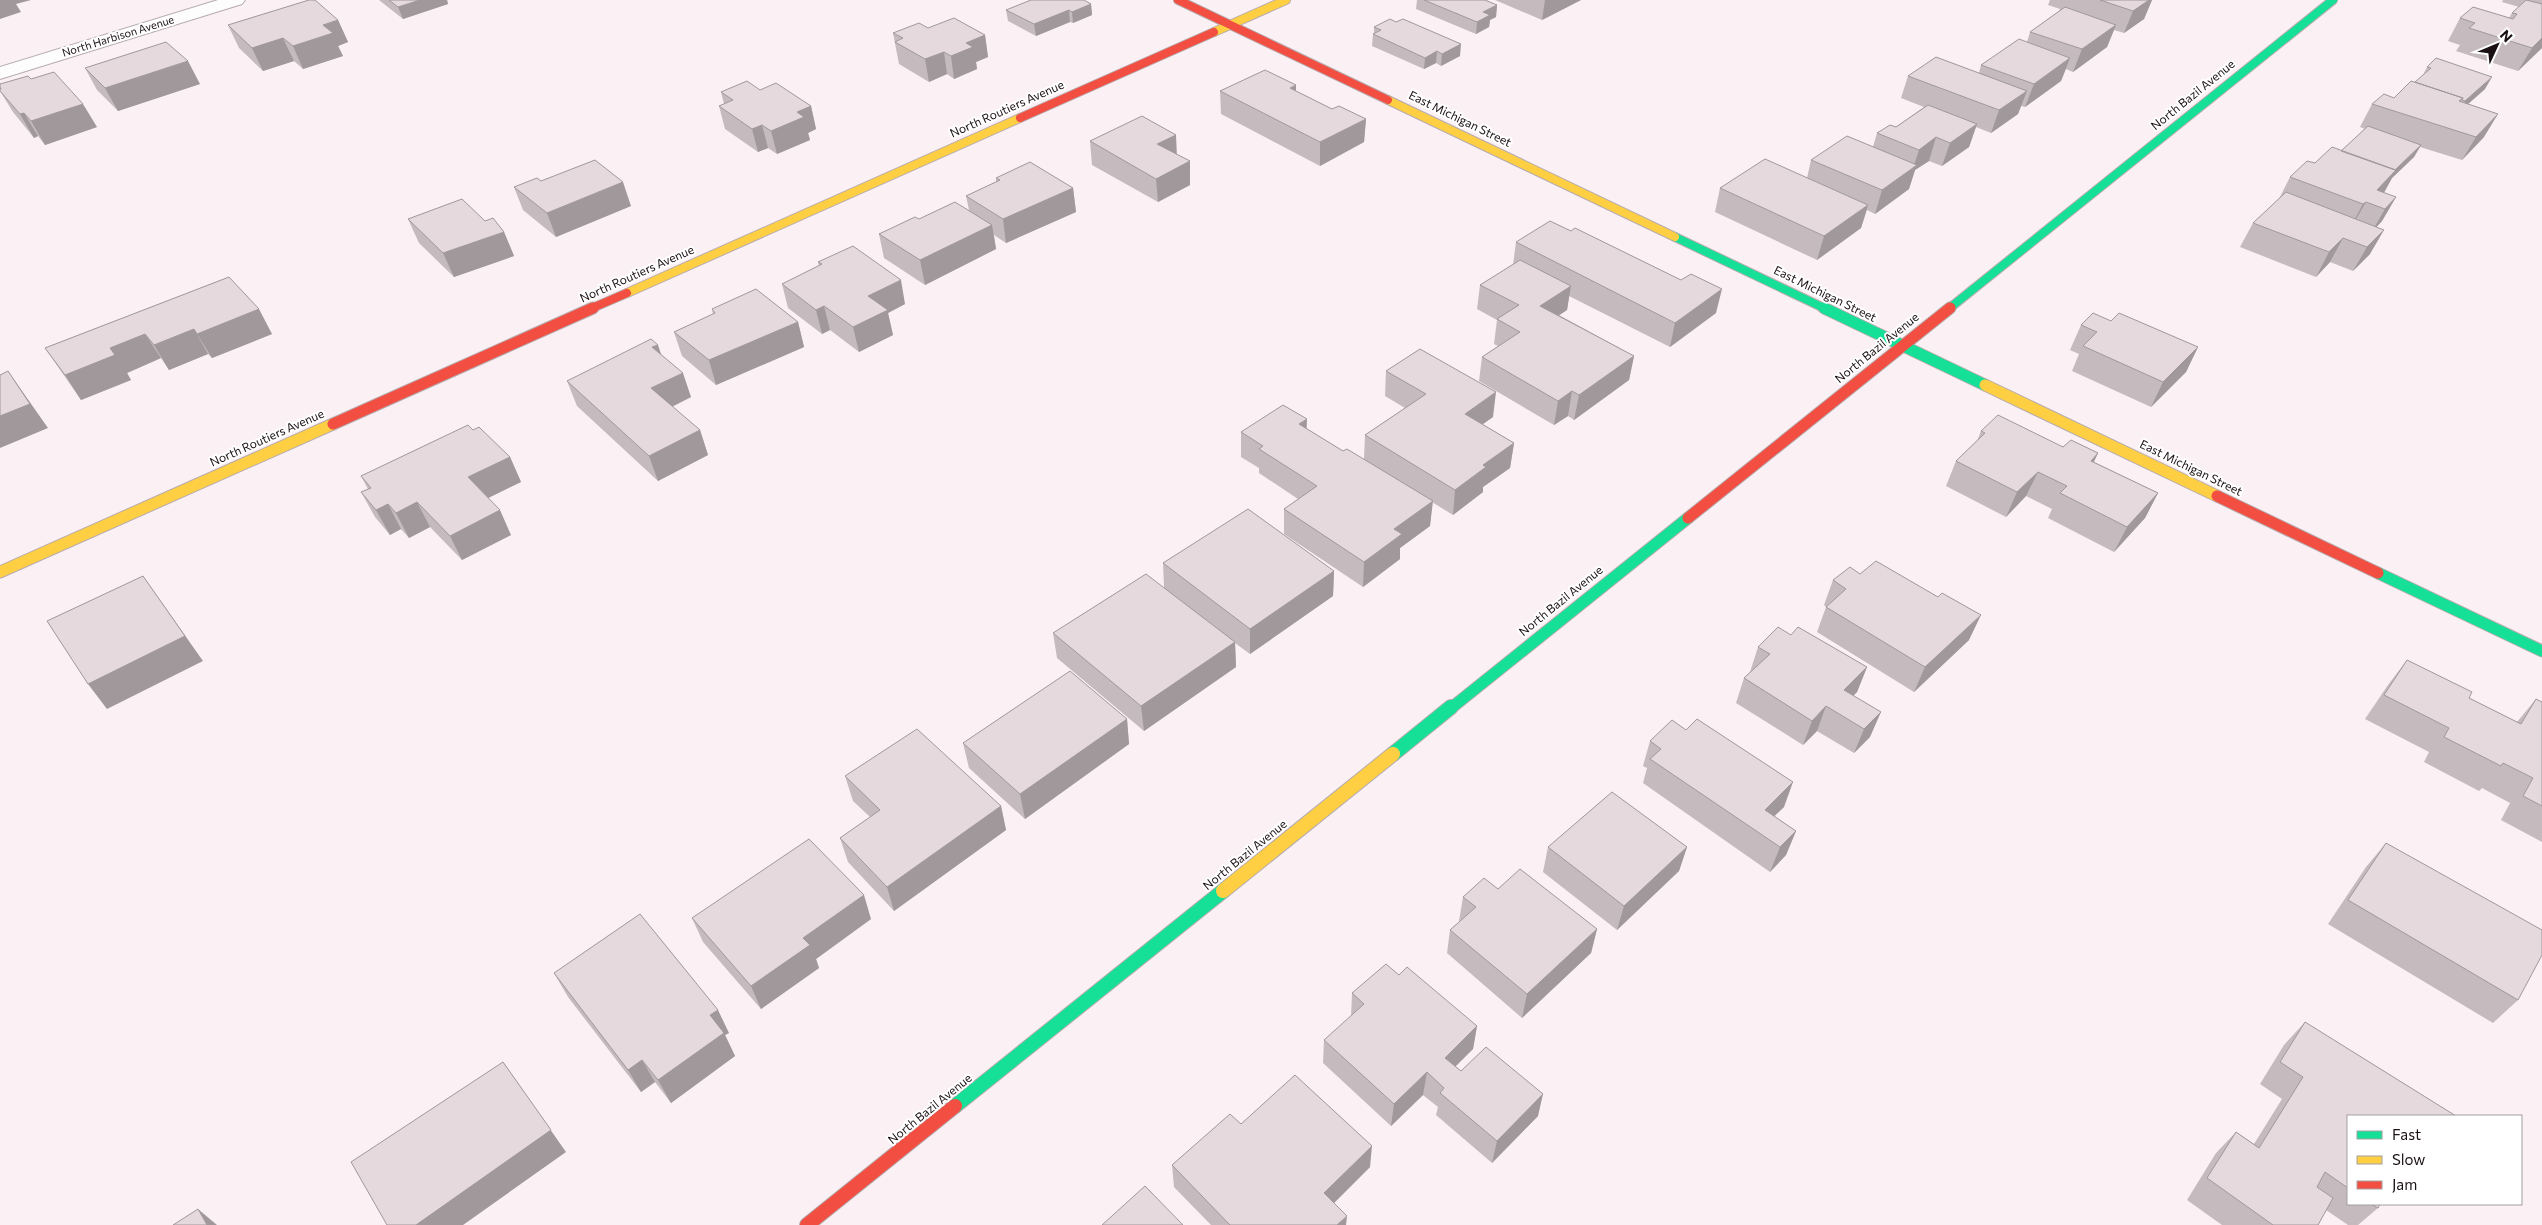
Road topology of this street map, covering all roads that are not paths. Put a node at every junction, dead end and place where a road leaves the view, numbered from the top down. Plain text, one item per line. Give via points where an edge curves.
1 (236, 0) edge
2 (1178, 0) edge
3 (1286, 0) edge
4 (2333, 0) edge
5 (1230, 25) junction
6 (0, 73) edge
7 (1902, 345) junction
8 (0, 572) edge
9 (2542, 651) edge
10 (807, 1225) edge

1 - 6 street, North Harbison Avenue
2 - 5 street, East Michigan Street
3 - 5 street, North Routiers Avenue
4 - 7 street, North Bazil Avenue
5 - 7 street, East Michigan Street
5 - 8 street, North Routiers Avenue
7 - 9 street, East Michigan Street
7 - 10 street, North Bazil Avenue

